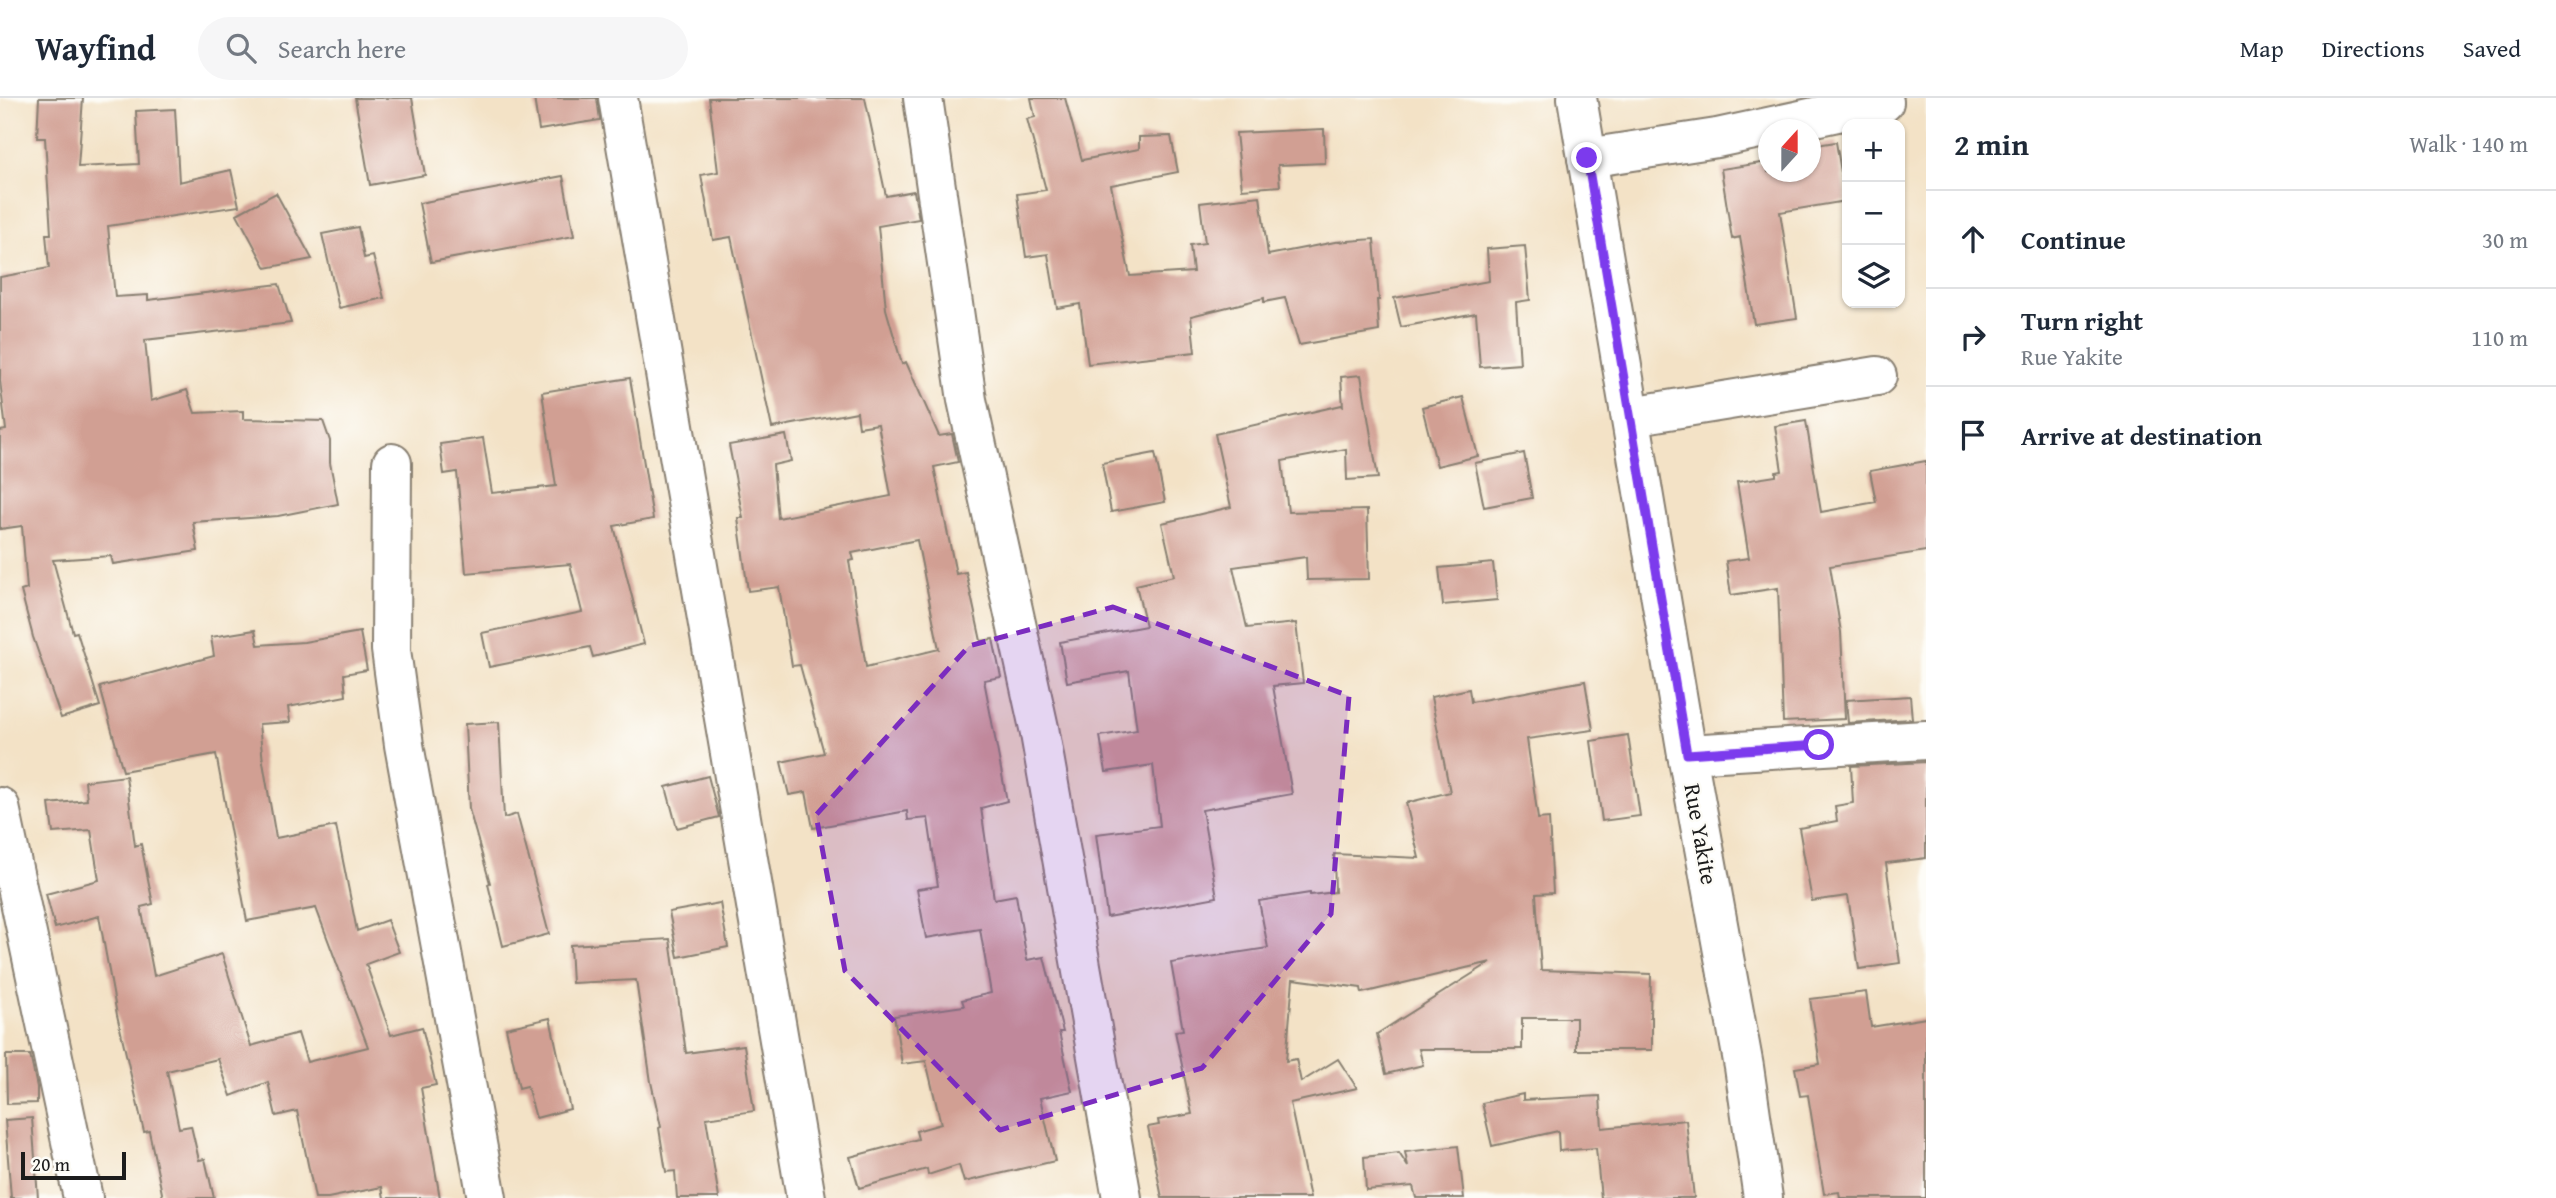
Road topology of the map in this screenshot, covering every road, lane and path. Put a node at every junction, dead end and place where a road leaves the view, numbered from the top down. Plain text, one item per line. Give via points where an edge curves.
1 (618, 98) edge
2 (923, 98) edge
3 (1577, 98) edge
4 (1884, 102) dead end
5 (1587, 158) junction
6 (1877, 376) dead end
7 (1631, 416) junction
8 (392, 463) dead end
9 (1926, 740) edge
10 (1687, 754) junction
11 (0, 807) edge
12 (83, 1198) edge
13 (487, 1198) edge
14 (806, 1198) edge
15 (1122, 1198) edge
16 (1763, 1198) edge

1 - 14 street
2 - 15 street via 967,400 1039,728
3 - 5 street, Rue Yakite
4 - 5 street via 1717,138
5 - 7 street, Rue Yakite
6 - 7 street
7 - 10 street, Rue Yakite
8 - 13 street via 391,650 404,745
9 - 10 street
10 - 16 street, Rue Yakite
11 - 12 street

